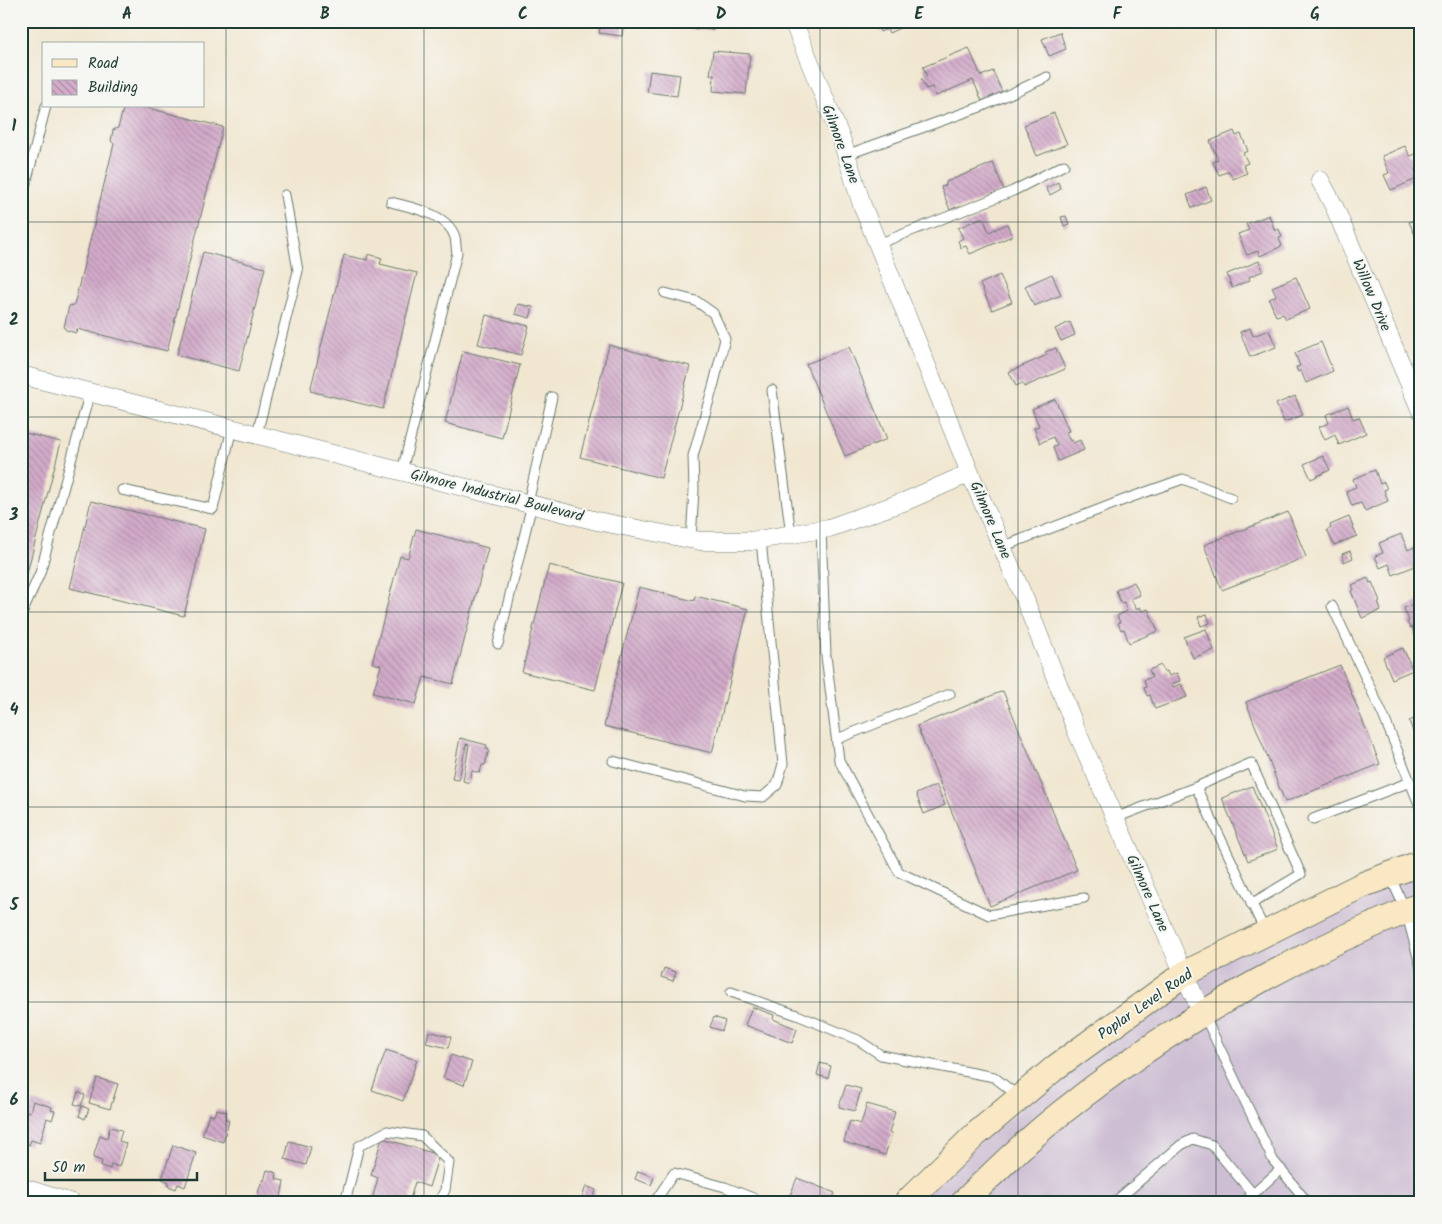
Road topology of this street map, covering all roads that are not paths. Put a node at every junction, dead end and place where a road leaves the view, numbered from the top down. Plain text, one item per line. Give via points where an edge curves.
1 (793, 21) edge
2 (1047, 77) dead end
3 (45, 108) edge
4 (846, 155) junction
5 (1064, 165) dead end
6 (1320, 180) dead end
7 (285, 195) dead end
8 (21, 202) edge
9 (391, 202) dead end
10 (878, 244) junction
11 (665, 294) dead end
12 (21, 375) edge
13 (772, 390) dead end
14 (90, 392) junction
15 (552, 397) dead end
16 (1421, 411) edge
17 (232, 428) junction
18 (256, 434) junction
19 (402, 471) junction
20 (970, 473) junction
21 (122, 490) dead end
22 (1231, 498) dead end
23 (530, 503) junction
24 (820, 530) junction
25 (791, 536) junction
26 (691, 540) junction
27 (761, 540) junction
28 (1002, 548) junction
29 (1332, 606) dead end
30 (21, 616) edge
31 (498, 644) dead end
32 (950, 694) dead end
33 (837, 739) junction
34 (613, 761) dead end
35 (1410, 782) junction
36 (1196, 787) junction
37 (1421, 808) edge
38 (1115, 818) junction
39 (1313, 819) dead end
40 (1421, 863) edge
41 (1389, 875) junction
42 (1084, 898) dead end
43 (1251, 904) junction
44 (1414, 908) edge
45 (1266, 932) junction
46 (1420, 957) edge
47 (1421, 968) edge
48 (1184, 974) junction
49 (731, 992) dead end
50 (1202, 1013) junction
51 (1020, 1097) junction
52 (1281, 1169) junction
53 (21, 1187) edge
54 (1253, 1194) junction
55 (1116, 1202) edge
56 (72, 1203) edge
57 (345, 1203) edge
58 (438, 1203) edge
59 (654, 1203) edge
60 (766, 1203) edge
61 (906, 1203) edge
62 (963, 1203) edge
63 (1243, 1203) edge
64 (1308, 1203) edge

1 - 4 street, Gilmore Lane
2 - 4 lane via 983,106
3 - 8 lane
4 - 10 street, Gilmore Lane
5 - 10 lane via 1012,191
6 - 16 street, Willow Drive
7 - 18 lane via 298,271
9 - 19 lane via 430,212 444,223 455,236 456,254
10 - 20 street, Gilmore Lane
11 - 26 lane via 696,301 713,313 725,339 693,456
12 - 14 street, Gilmore Industrial Boulevard
13 - 25 lane
14 - 17 street, Gilmore Industrial Boulevard
14 - 30 lane via 40,573
15 - 23 lane
17 - 18 street, Gilmore Industrial Boulevard
17 - 21 lane via 213,509
18 - 19 street, Gilmore Industrial Boulevard
19 - 23 street, Gilmore Industrial Boulevard
20 - 24 street, Gilmore Industrial Boulevard via 906,501
20 - 28 street, Gilmore Lane
22 - 28 lane via 1183,479
23 - 26 street, Gilmore Industrial Boulevard
23 - 31 lane
24 - 25 street, Gilmore Industrial Boulevard
24 - 33 lane via 826,656
25 - 27 street, Gilmore Industrial Boulevard
26 - 27 street, Gilmore Industrial Boulevard
27 - 34 lane via 783,764 778,785 763,796 745,796
28 - 38 street, Gilmore Lane
29 - 35 lane via 1384,714
32 - 33 lane
33 - 42 lane via 839,760 899,872 989,915
35 - 37 lane
35 - 39 lane
36 - 38 lane
36 - 43 lane
36 - 43 lane via 1251,763 1301,874
38 - 48 street, Gilmore Lane
40 - 41 main road, Poplar Level Road
41 - 44 lane
41 - 45 main road, Poplar Level Road
43 - 45 lane
44 - 46 lane
44 - 50 main road via 1362,928 1284,966
45 - 48 main road, Poplar Level Road
46 - 47 lane
48 - 50 street, Gilmore Lane
48 - 51 main road, Poplar Level Road
49 - 51 lane via 806,1018 858,1040 881,1055 994,1077
50 - 52 lane via 1273,1160
50 - 62 main road via 1121,1067 1060,1114
51 - 61 main road, Poplar Level Road via 975,1135
52 - 54 lane
52 - 64 lane
53 - 56 street
54 - 55 lane via 1212,1145 1193,1138
54 - 63 lane
57 - 58 lane via 359,1146 387,1131 422,1136 449,1162
59 - 60 lane via 674,1173 725,1187

